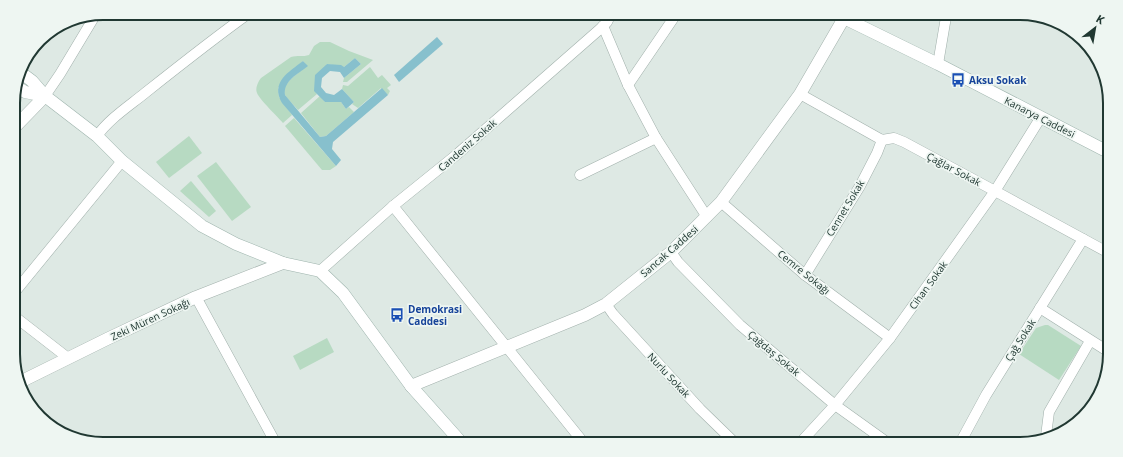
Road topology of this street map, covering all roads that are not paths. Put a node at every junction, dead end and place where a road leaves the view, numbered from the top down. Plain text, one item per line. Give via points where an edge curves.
1 (240, 20) edge
2 (608, 20) edge
3 (672, 20) edge
4 (841, 20) edge
5 (849, 20) edge
6 (945, 20) edge
7 (92, 21) edge
8 (604, 26) junction
9 (938, 64) junction
10 (25, 76) edge
11 (628, 85) junction
12 (22, 90) edge
13 (800, 94) junction
14 (45, 96) junction
15 (1040, 117) junction
16 (20, 122) edge
17 (97, 136) junction
18 (656, 138) junction
19 (882, 140) junction
20 (1103, 149) edge
21 (122, 161) junction
22 (580, 175) dead end
23 (996, 191) junction
24 (721, 202) junction
25 (393, 206) junction
26 (707, 217) junction
27 (1083, 239) junction
28 (1103, 250) edge
29 (671, 252) junction
30 (283, 262) junction
31 (320, 271) junction
32 (805, 275) junction
33 (20, 286) edge
34 (196, 297) junction
35 (606, 304) junction
36 (1040, 308) junction
37 (20, 321) edge
38 (890, 338) junction
39 (1090, 341) junction
40 (507, 347) junction
41 (1103, 348) edge
42 (68, 358) junction
43 (24, 380) edge
44 (411, 386) junction
45 (835, 405) junction
46 (1046, 433) edge
47 (272, 437) edge
48 (456, 437) edge
49 (579, 437) edge
50 (729, 437) edge
51 (806, 437) edge
52 (880, 437) edge
53 (964, 437) edge

1 - 17 street via 122,112
2 - 8 street, Candeniz Sokak
3 - 11 street
4 - 13 street, Sancak Caddesi
5 - 9 street, Kanarya Caddesi
6 - 9 street
7 - 14 street
8 - 11 street
8 - 25 street, Candeniz Sokak via 455,156
9 - 15 street, Kanarya Caddesi
10 - 14 street
11 - 18 street
12 - 14 street
13 - 19 street, Çağlar Sokak
13 - 24 street, Sancak Caddesi
14 - 16 street
14 - 17 street
15 - 20 street, Kanarya Caddesi
15 - 23 street, Cihan Sokak
17 - 21 street
18 - 22 street
18 - 26 street
19 - 23 street, Çağlar Sokak via 894,138 904,142
19 - 32 street, Cennet Sokak via 860,186
21 - 30 street via 202,226 236,244
21 - 33 street
23 - 27 street, Çağlar Sokak
23 - 38 street, Cihan Sokak
24 - 26 street, Sancak Caddesi
24 - 32 street, Cemre Sokağı
25 - 31 street, Candeniz Sokak
25 - 40 street
26 - 29 street, Sancak Caddesi
27 - 28 street, Çağlar Sokak
27 - 36 street, Çağ Sokak
29 - 35 street, Sancak Caddesi
29 - 45 street, Çağdaş Sokak via 740,324
30 - 31 street
30 - 34 street, Zeki Müren Sokağı
31 - 44 street via 343,293
32 - 38 street, Cemre Sokağı
34 - 42 street, Zeki Müren Sokağı
34 - 47 street
35 - 40 street, Sancak Caddesi
35 - 50 street, Nurlu Sokak via 690,398
36 - 39 street
36 - 53 street, Çağ Sokak via 986,395
37 - 42 street
38 - 45 street, Cihan Sokak
39 - 41 street
39 - 46 street via 1049,412
40 - 44 street, Sancak Caddesi
40 - 49 street
42 - 43 street, Zeki Müren Sokağı
44 - 48 street
45 - 51 street, Cihan Sokak
45 - 52 street, Çağdaş Sokak

